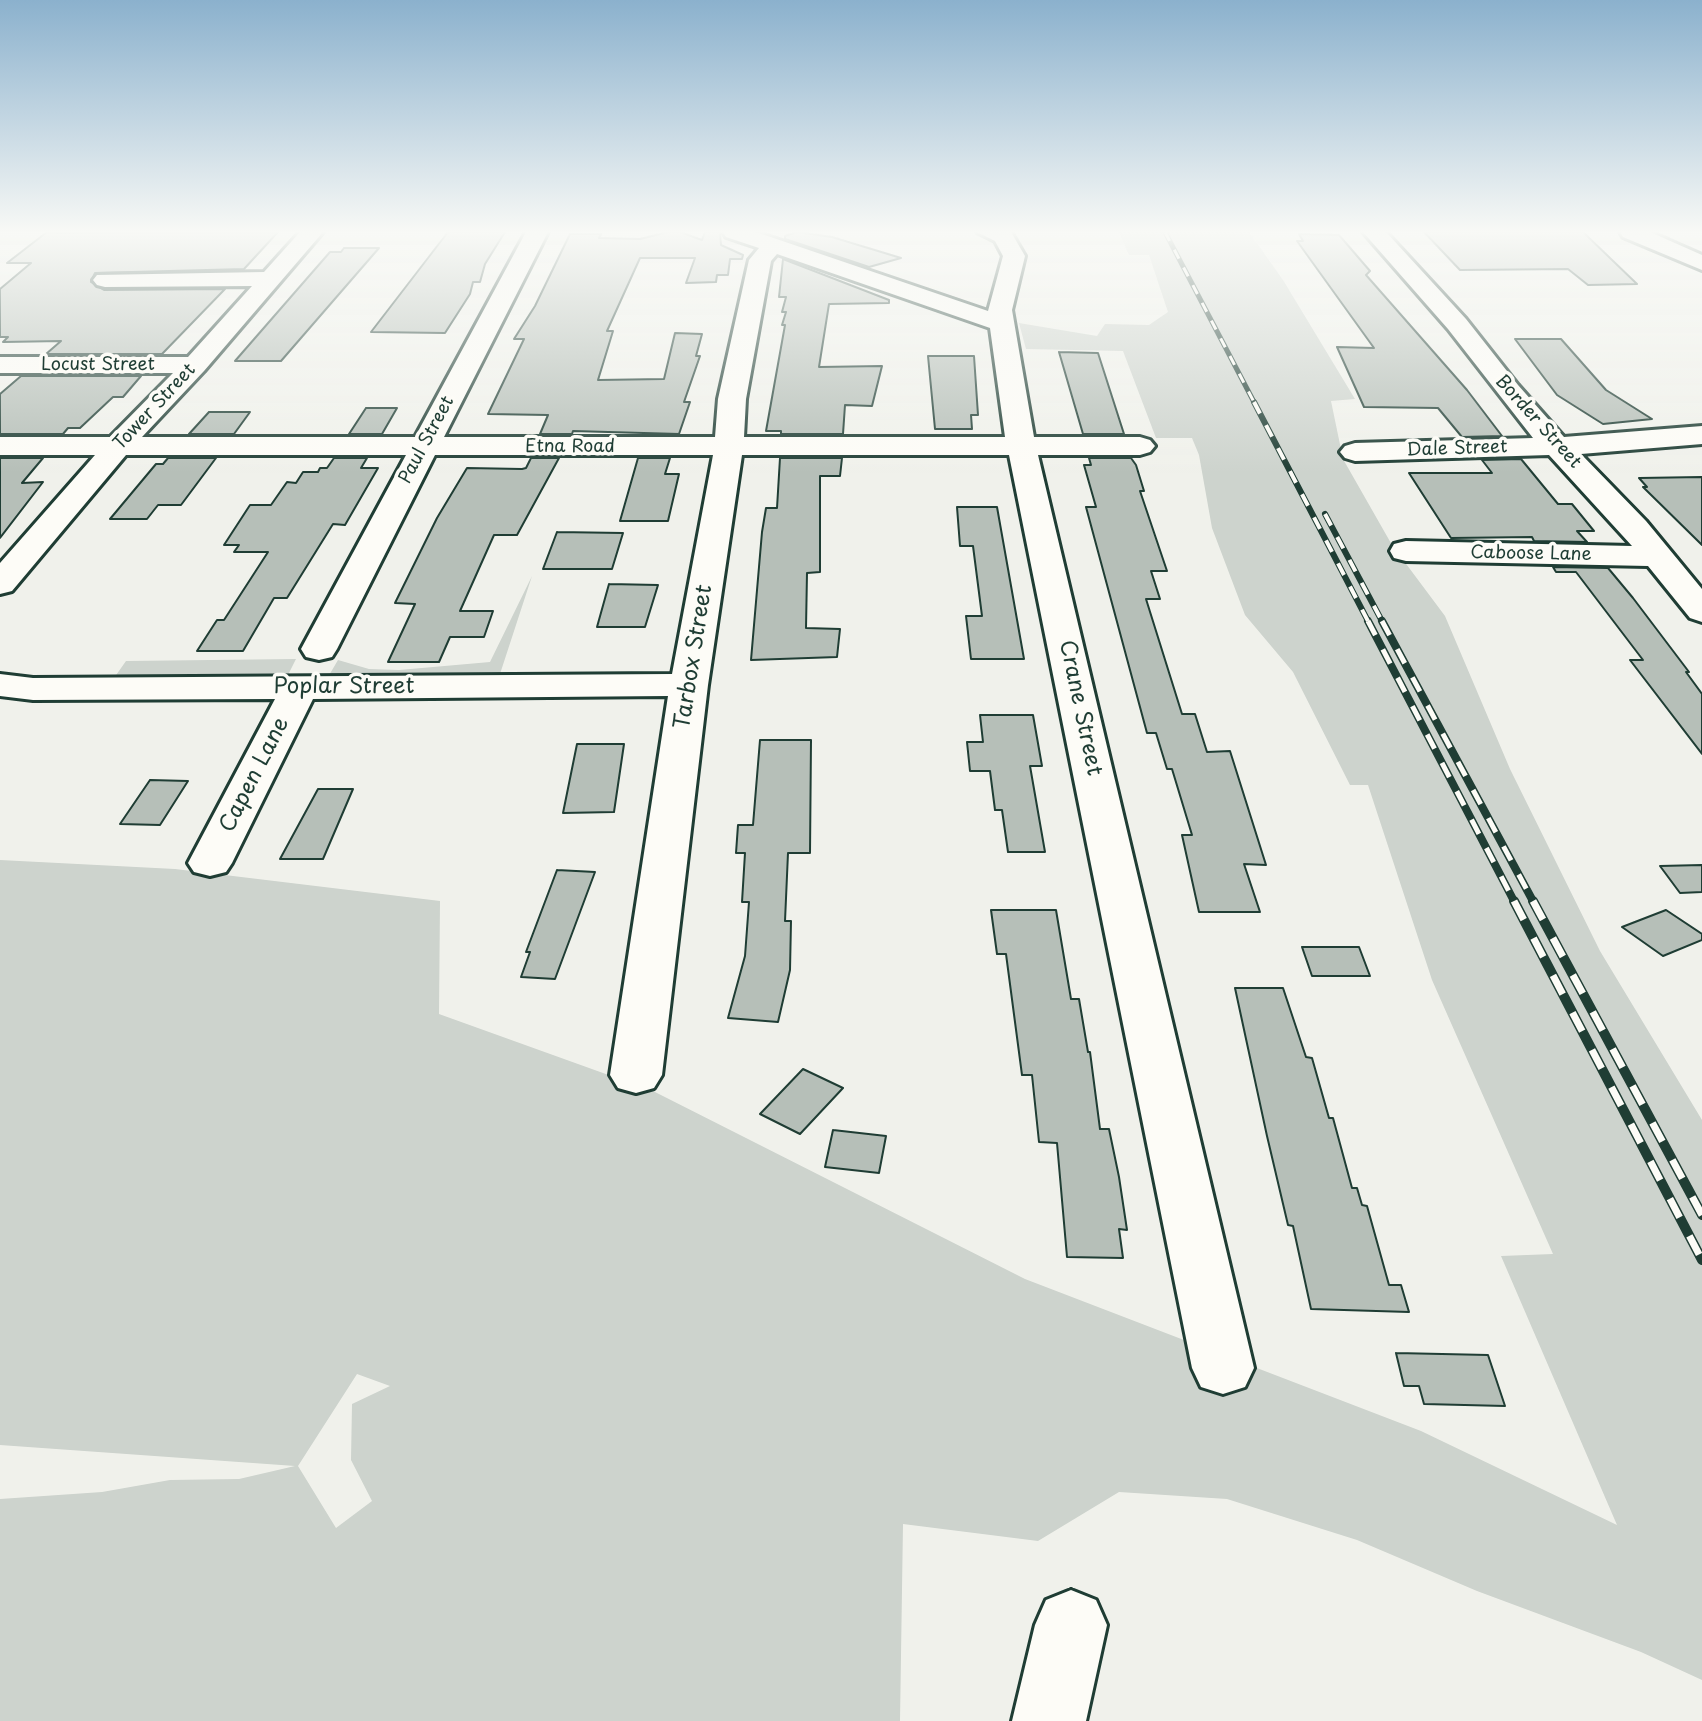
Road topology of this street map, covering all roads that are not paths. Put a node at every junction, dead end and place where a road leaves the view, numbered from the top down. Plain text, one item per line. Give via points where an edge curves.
1 (241, 312) edge
2 (494, 312) edge
3 (749, 312) edge
4 (968, 312) edge
5 (1000, 312) edge
6 (1446, 312) edge
7 (1002, 324) junction
8 (0, 365) edge
9 (195, 365) junction
10 (1702, 435) edge
11 (729, 445) junction
12 (0, 446) edge
13 (118, 446) junction
14 (1140, 446) dead end
15 (1557, 446) junction
16 (422, 447) junction
17 (1022, 447) junction
18 (1355, 452) dead end
19 (1406, 551) dead end
20 (1656, 556) junction
21 (0, 584) edge
22 (1702, 611) edge
23 (319, 649) dead end
24 (0, 685) edge
25 (689, 685) junction
26 (300, 687) junction
27 (210, 863) dead end
28 (636, 1075) dead end
29 (1223, 1368) dead end
30 (1071, 1625) dead end
31 (1049, 1721) edge

1 - 9 street, Tower Street
2 - 16 street, Paul Street
3 - 11 street, Tarbox Street via 732,399
4 - 7 street
5 - 7 street, Crane Street
6 - 15 street, Border Street
7 - 17 street, Crane Street
8 - 9 street, Locust Street
9 - 13 street, Tower Street
10 - 15 street, Dale Street
11 - 16 street, Etna Road
11 - 17 street, Etna Road
11 - 25 street, Tarbox Street
12 - 13 street, Etna Road
13 - 16 street, Etna Road
13 - 21 street, Tower Street
14 - 17 street, Etna Road
15 - 18 street, Dale Street
15 - 20 street, Border Street
16 - 23 street, Paul Street
17 - 29 street, Crane Street
19 - 20 street, Caboose Lane
20 - 22 street, Border Street
24 - 26 street, Poplar Street
25 - 26 street, Poplar Street
25 - 28 street, Tarbox Street
26 - 27 street, Capen Lane
30 - 31 street

